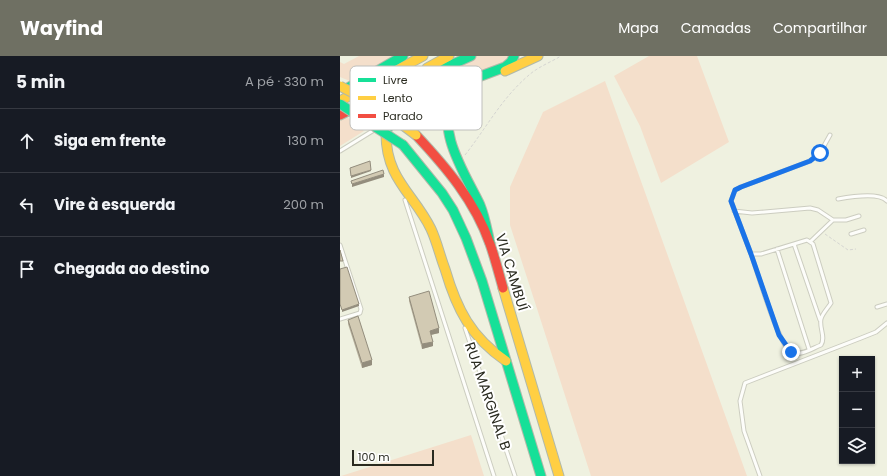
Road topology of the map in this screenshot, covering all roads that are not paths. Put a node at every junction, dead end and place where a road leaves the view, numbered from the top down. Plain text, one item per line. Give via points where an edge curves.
1 (403, 56) edge
2 (423, 56) edge
3 (449, 56) edge
4 (471, 56) edge
5 (514, 56) edge
6 (538, 56) edge
7 (386, 66) edge
8 (404, 66) edge
9 (431, 66) edge
10 (449, 66) edge
11 (482, 76) edge
12 (482, 81) edge
13 (340, 86) edge
14 (350, 87) edge
15 (350, 91) edge
16 (340, 93) edge
17 (350, 95) edge
18 (340, 100) edge
19 (340, 104) edge
20 (349, 111) edge
21 (350, 111) edge
22 (340, 116) edge
23 (375, 130) edge
24 (380, 130) edge
25 (386, 130) edge
26 (408, 130) edge
27 (448, 130) edge
28 (830, 135) dead end
29 (340, 151) edge
30 (402, 188) junction
31 (838, 199) dead end
32 (887, 201) edge
33 (734, 211) junction
34 (859, 216) dead end
35 (833, 220) junction
36 (864, 230) dead end
37 (851, 234) dead end
38 (811, 241) junction
39 (490, 243) junction
40 (340, 244) edge
41 (794, 244) junction
42 (777, 249) junction
43 (751, 254) junction
44 (887, 304) edge
45 (878, 307) dead end
46 (461, 316) junction
47 (340, 319) edge
48 (820, 321) junction
49 (887, 323) edge
50 (809, 350) junction
51 (506, 360) junction
52 (494, 476) edge
53 (515, 476) edge
54 (541, 476) edge
55 (560, 476) edge
56 (760, 476) edge

1 - 7 main road
2 - 8 main road
3 - 9 main road
4 - 10 main road
5 - 11 main road via 505,67
6 - 12 main road
13 - 15 main road, VIA CAMBUÍ, bridge
14 - 16 main road
17 - 18 main road
19 - 21 main road, bridge
20 - 22 main road
23 - 29 lane
24 - 51 main road, bridge via 403,145 427,171 453,211 467,239
25 - 30 main road via 386,146 390,164
26 - 39 main road, VIA CAMBUÍ, bridge via 437,157 455,179
27 - 39 main road via 449,139 481,207
28 - 33 lane via 820,153 810,161 735,190 731,201
30 - 46 main road via 434,235
30 - 52 lane
31 - 32 lane via 853,196 880,197
33 - 35 lane via 752,213 810,208
33 - 43 lane
34 - 35 lane
35 - 38 lane
36 - 37 lane
38 - 41 lane
38 - 48 lane via 831,303
39 - 55 main road, VIA CAMBUÍ
40 - 47 lane via 361,309 360,313
41 - 42 lane
41 - 48 lane
42 - 43 lane via 757,255
42 - 50 lane
43 - 50 lane via 779,335 786,348 798,354
44 - 45 lane
46 - 51 main road via 475,335 496,355
46 - 53 lane, RUA MARGINAL B
48 - 50 lane via 823,342
49 - 56 lane via 876,332 745,383 740,400 744,431
51 - 54 main road

